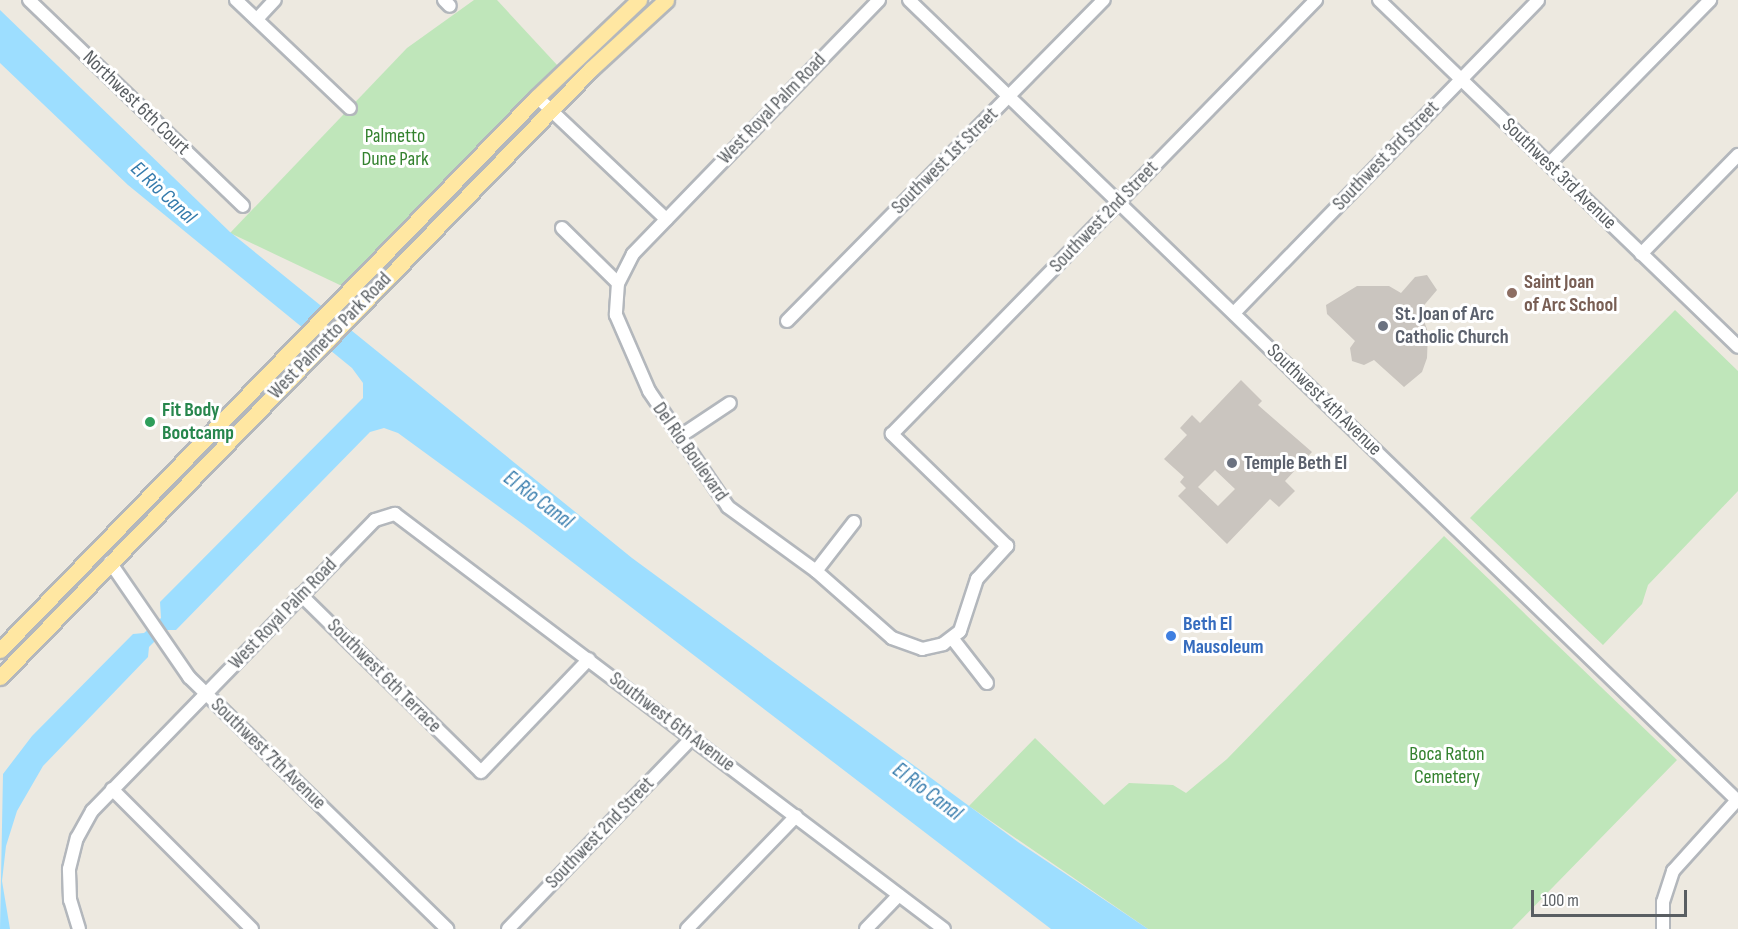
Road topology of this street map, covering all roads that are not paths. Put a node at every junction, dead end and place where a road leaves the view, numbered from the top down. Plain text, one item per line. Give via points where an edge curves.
1 (29, 0) edge
2 (237, 0) edge
3 (275, 0) edge
4 (639, 0) edge
5 (666, 0) edge
6 (879, 0) edge
7 (909, 0) edge
8 (1104, 0) edge
9 (1316, 0) edge
10 (1379, 0) edge
11 (1538, 0) edge
12 (1710, 0) edge
13 (256, 19) junction
14 (1461, 79) junction
15 (1009, 96) junction
16 (537, 97) junction
17 (350, 108) dead end
18 (551, 109) junction
19 (1738, 155) edge
20 (1549, 164) junction
21 (1119, 202) junction
22 (243, 206) dead end
23 (666, 219) junction
24 (562, 228) dead end
25 (1641, 254) junction
26 (618, 283) junction
27 (1234, 313) junction
28 (787, 321) dead end
29 (1738, 347) edge
30 (730, 403) dead end
31 (206, 435) junction
32 (679, 437) junction
33 (146, 497) junction
34 (173, 498) junction
35 (399, 517) joint
36 (854, 522) dead end
37 (110, 562) junction
38 (816, 571) junction
39 (301, 595) junction
40 (952, 638) junction
41 (0, 650) edge
42 (589, 659) junction
43 (0, 677) edge
44 (987, 683) dead end
45 (206, 693) junction
46 (692, 738) junction
47 (112, 789) junction
48 (1738, 800) edge
49 (796, 816) junction
50 (899, 895) junction
51 (79, 929) edge
52 (252, 929) edge
53 (447, 929) edge
54 (508, 929) edge
55 (687, 929) edge
56 (866, 929) edge
57 (944, 929) edge
58 (1663, 929) edge

1 - 22 street, Northwest 6th Court
2 - 13 street
3 - 13 street
4 - 16 main road, West Palmetto Park Road
5 - 18 main road, West Palmetto Park Road
6 - 23 street, West Royal Palm Road
7 - 15 street, Southwest 4th Avenue
8 - 15 street, Southwest 1st Street
9 - 21 street, Southwest 2nd Street
10 - 14 street, Southwest 3rd Avenue
11 - 14 street, Southwest 3rd Street
12 - 20 street
13 - 17 street
14 - 20 street, Southwest 3rd Avenue
14 - 27 street, Southwest 3rd Street
15 - 21 street, Southwest 4th Avenue
15 - 28 street, Southwest 1st Street
16 - 18 street
16 - 31 main road, West Palmetto Park Road
18 - 23 street
18 - 34 main road, West Palmetto Park Road
19 - 25 street
20 - 25 street, Southwest 3rd Avenue
21 - 27 street, Southwest 4th Avenue
21 - 40 street, Southwest 2nd Street via 892,434 1007,546 977,579 965,622
23 - 26 street, Del Rio Boulevard via 633,254
24 - 26 street
25 - 29 street, Southwest 3rd Avenue
26 - 32 street, Del Rio Boulevard via 616,304 621,336
27 - 48 street, Southwest 4th Avenue
30 - 32 street
31 - 33 main road, West Palmetto Park Road
31 - 34 main road via 206,451 176,483
32 - 38 street, Del Rio Boulevard via 728,507
33 - 37 main road via 140,513 106,550
33 - 41 main road, West Palmetto Park Road
34 - 37 main road, West Palmetto Park Road
35 - 39 street, West Royal Palm Road via 384,515 375,520
35 - 42 street, Southwest 6th Avenue
36 - 38 street
37 - 43 main road, West Palmetto Park Road
37 - 45 street, Southwest 7th Avenue via 170,654
38 - 40 street, Del Rio Boulevard via 901,644 922,649
39 - 42 street, Southwest 6th Terrace via 481,772
39 - 45 street, West Royal Palm Road
40 - 44 street
42 - 46 street, Southwest 6th Avenue
45 - 47 street, West Royal Palm Road
45 - 53 street, Southwest 7th Avenue
46 - 49 street, Southwest 6th Avenue
46 - 54 street, Southwest 2nd Street
47 - 51 street, West Royal Palm Road via 81,829 69,869 70,900
47 - 52 street
48 - 58 street via 1673,871 1663,902
49 - 50 street, Southwest 6th Avenue
49 - 55 street
50 - 56 street
50 - 57 street, Southwest 6th Avenue

